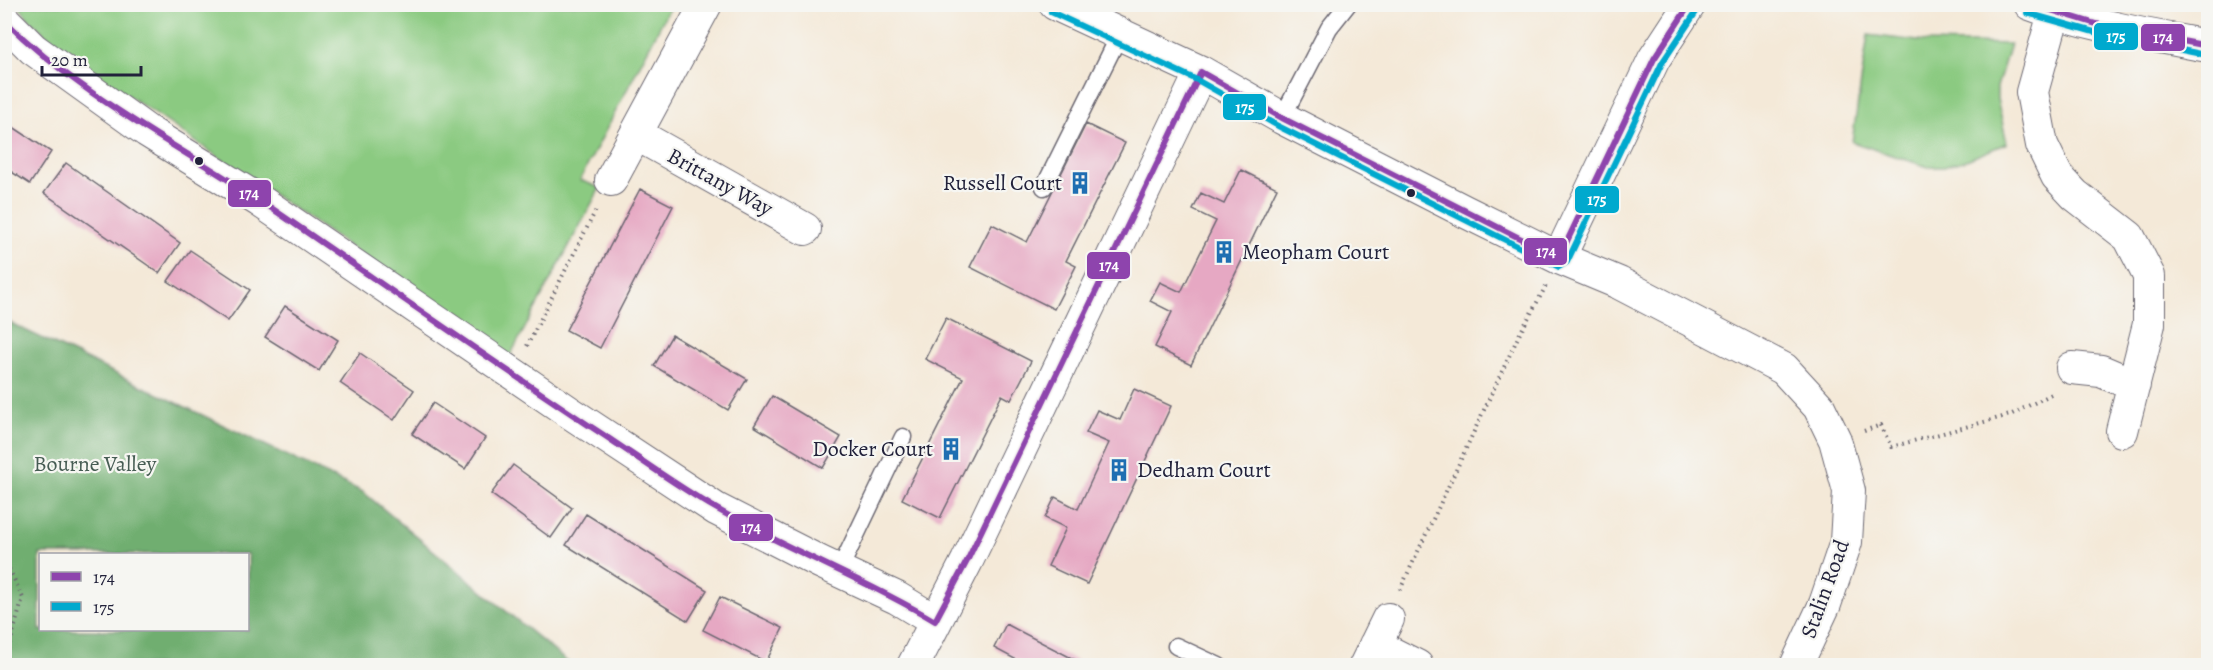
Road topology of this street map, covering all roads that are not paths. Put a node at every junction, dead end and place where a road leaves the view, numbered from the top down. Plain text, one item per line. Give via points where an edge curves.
1 (706, 4) edge
2 (1055, 4) edge
3 (1348, 4) edge
4 (1690, 4) edge
5 (2042, 9) edge
6 (4, 20) edge
7 (1120, 34) junction
8 (2208, 46) edge
9 (1201, 72) junction
10 (1282, 118) junction
11 (636, 134) junction
12 (611, 180) road end
13 (1044, 187) dead end
14 (805, 229) dead end
15 (1559, 258) junction
16 (2072, 368) road end
17 (2134, 385) junction
18 (2121, 431) dead end
19 (903, 437) dead end
20 (839, 571) junction
21 (935, 621) junction
22 (1376, 643) edge
23 (1176, 646) dead end
24 (913, 666) edge
25 (1219, 666) edge
26 (1417, 666) edge
27 (1796, 666) edge

1 - 11 street
2 - 7 street, Stalin Road
3 - 10 lane via 1329,28
4 - 15 street via 1654,59
5 - 8 street via 2140,34
5 - 17 street via 2032,92 2042,145 2057,176 2129,237 2149,276 2150,324
6 - 20 street via 33,49 147,131 260,201 716,509
7 - 9 street, Stalin Road
7 - 13 lane
9 - 10 street, Stalin Road
9 - 21 street
10 - 15 street, Stalin Road
11 - 12 street
11 - 14 street, Brittany Way
15 - 27 street, Stalin Road via 1619,283 1784,369 1819,407 1835,440 1849,491 1846,542 1825,604
16 - 17 street via 2101,371
17 - 18 street
19 - 20 lane
20 - 21 street
21 - 24 street
22 - 26 street
23 - 25 lane

